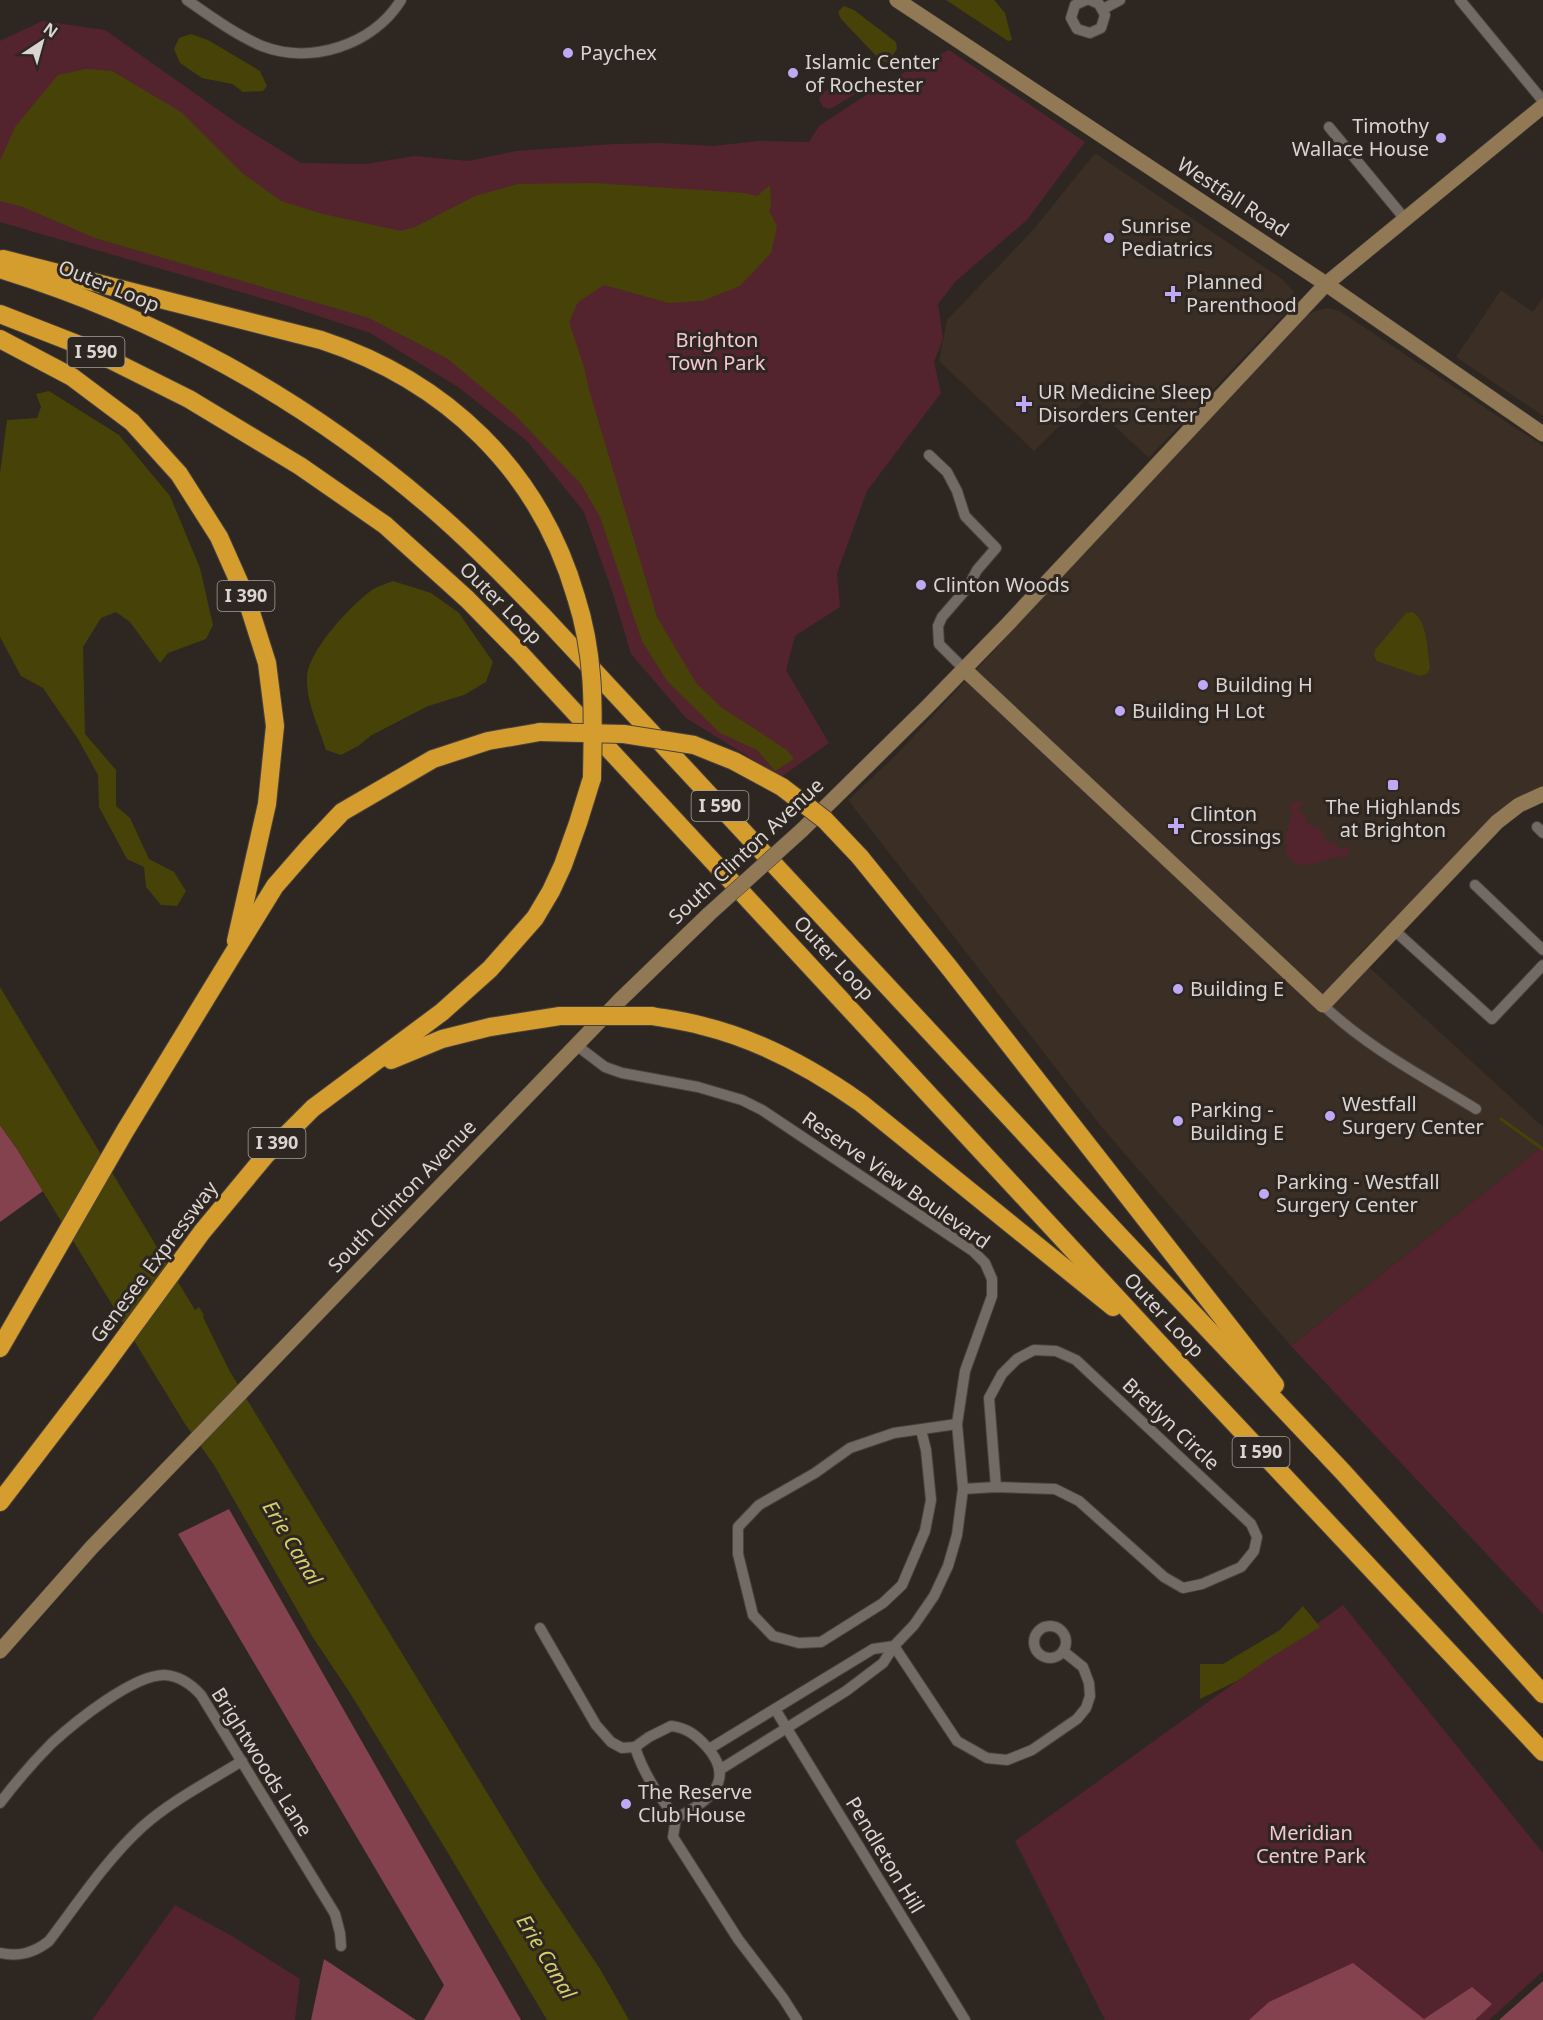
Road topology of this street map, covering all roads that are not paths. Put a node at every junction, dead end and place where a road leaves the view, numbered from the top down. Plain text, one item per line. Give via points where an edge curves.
1 (187, 0) edge
2 (401, 0) edge
3 (897, 0) edge
4 (1086, 0) edge
5 (1090, 0) edge
6 (1120, 0) edge
7 (1460, 0) edge
8 (1104, 9) junction
9 (1543, 101) edge
10 (1543, 106) edge
11 (1329, 127) dead end
12 (1405, 219) junction
13 (0, 258) edge
14 (0, 269) edge
15 (1326, 284) junction
16 (0, 314) edge
17 (0, 339) edge
18 (1543, 434) edge
19 (928, 455) dead end
20 (964, 669) junction
21 (1543, 794) edge
22 (1475, 885) dead end
23 (1394, 930) junction
24 (1543, 950) edge
25 (232, 954) junction
26 (1543, 965) edge
27 (1323, 1005) junction
28 (576, 1045) junction
29 (367, 1070) junction
30 (1476, 1109) dead end
31 (1159, 1343) junction
32 (0, 1348) edge
33 (957, 1424) junction
34 (921, 1430) junction
35 (1343, 1472) junction
36 (996, 1487) junction
37 (963, 1489) junction
38 (0, 1502) edge
39 (540, 1628) dead end
40 (894, 1646) junction
41 (0, 1651) edge
42 (1064, 1651) dead end
43 (1543, 1694) edge
44 (776, 1708) junction
45 (787, 1728) junction
46 (635, 1747) junction
47 (709, 1749) junction
48 (1543, 1752) edge
49 (242, 1761) junction
50 (721, 1769) junction
51 (0, 1803) edge
52 (676, 1818) junction
53 (341, 1946) dead end
54 (0, 1953) edge
55 (797, 2020) edge
56 (964, 2020) edge

1 - 2 street via 262,45 312,52 343,46 369,33
3 - 15 street, Westfall Road
4 - 8 street via 1076,5 1071,18 1083,33 1101,27
5 - 8 street
6 - 8 street
7 - 9 street
10 - 12 street, South Clinton Avenue
11 - 12 street
12 - 15 street, South Clinton Avenue
13 - 29 highway, I 390, bridge via 312,338 403,375 488,442 532,498 565,562 585,624 593,701 591,778 563,865 535,918 490,969
14 - 35 highway, Outer Loop / I 590 via 125,315 244,375 357,449 454,528 542,615
15 - 18 street, Westfall Road
15 - 20 street, South Clinton Avenue
16 - 31 highway, Outer Loop / I 590 via 87,348 189,399 300,466 393,533 467,599 527,661
17 - 25 highway, I 390 via 72,378 132,422 179,474 219,537 247,600 267,663 275,726 267,804
19 - 20 street via 947,472 966,516 996,548 938,626 939,644
20 - 27 street
20 - 28 street, South Clinton Avenue, bridge
21 - 23 street via 1519,805 1497,822
22 - 24 street
23 - 26 street via 1492,1019
23 - 27 street
25 - 32 highway, I 390
25 - 35 highway, bridge via 275,886 342,812 433,759 488,741 540,732 624,734 694,745 724,757 782,787 825,820 861,857
27 - 30 street via 1366,1042
28 - 33 street, Reserve View Boulevard via 605,1067 698,1087 762,1110 973,1251 985,1263 992,1279 992,1296 965,1371
28 - 41 street, South Clinton Avenue via 92,1547
29 - 31 highway, bridge via 442,1039 560,1016 652,1016 703,1026 752,1042 825,1077 861,1102
29 - 38 highway, Genesee Expressway / I 390 via 313,1108 265,1155 202,1232
31 - 48 highway, Outer Loop / I 590
33 - 34 street
33 - 37 street, Reserve View Boulevard
34 - 34 street via 894,1433 850,1448 759,1505 738,1527 738,1554 753,1615 773,1636 799,1643 820,1642 883,1603 902,1585 925,1531 931,1500
35 - 43 highway, Outer Loop / I 590
36 - 36 street, Bretlyn Circle via 1055,1489 1079,1501 1164,1577 1183,1588 1241,1567 1254,1551 1257,1537 1251,1524 1076,1360 1056,1351 1034,1350 1017,1359 1002,1374 988,1398
36 - 37 street, Bretlyn Circle
37 - 40 street, Reserve View Boulevard via 948,1566 934,1596
39 - 46 street via 596,1725 611,1742 622,1748
40 - 42 street via 957,1741 987,1758 1007,1760 1032,1750 1077,1719 1086,1708 1090,1696 1083,1667
40 - 44 street via 873,1649
40 - 45 street, Reserve View Boulevard via 883,1663
44 - 45 street, Pendleton Hill
44 - 47 street
45 - 50 street, Reserve View Boulevard
45 - 56 street, Pendleton Hill
46 - 47 street via 671,1726 683,1727
46 - 52 street via 662,1801
47 - 50 street
49 - 51 street, Brightwoods Lane via 194,1687 172,1676 153,1676 103,1702 63,1733
49 - 53 street, Brightwoods Lane via 335,1914
49 - 54 street via 143,1826 44,1945 23,1954
50 - 52 street via 719,1782 705,1800
52 - 55 street via 673,1837 738,1939

